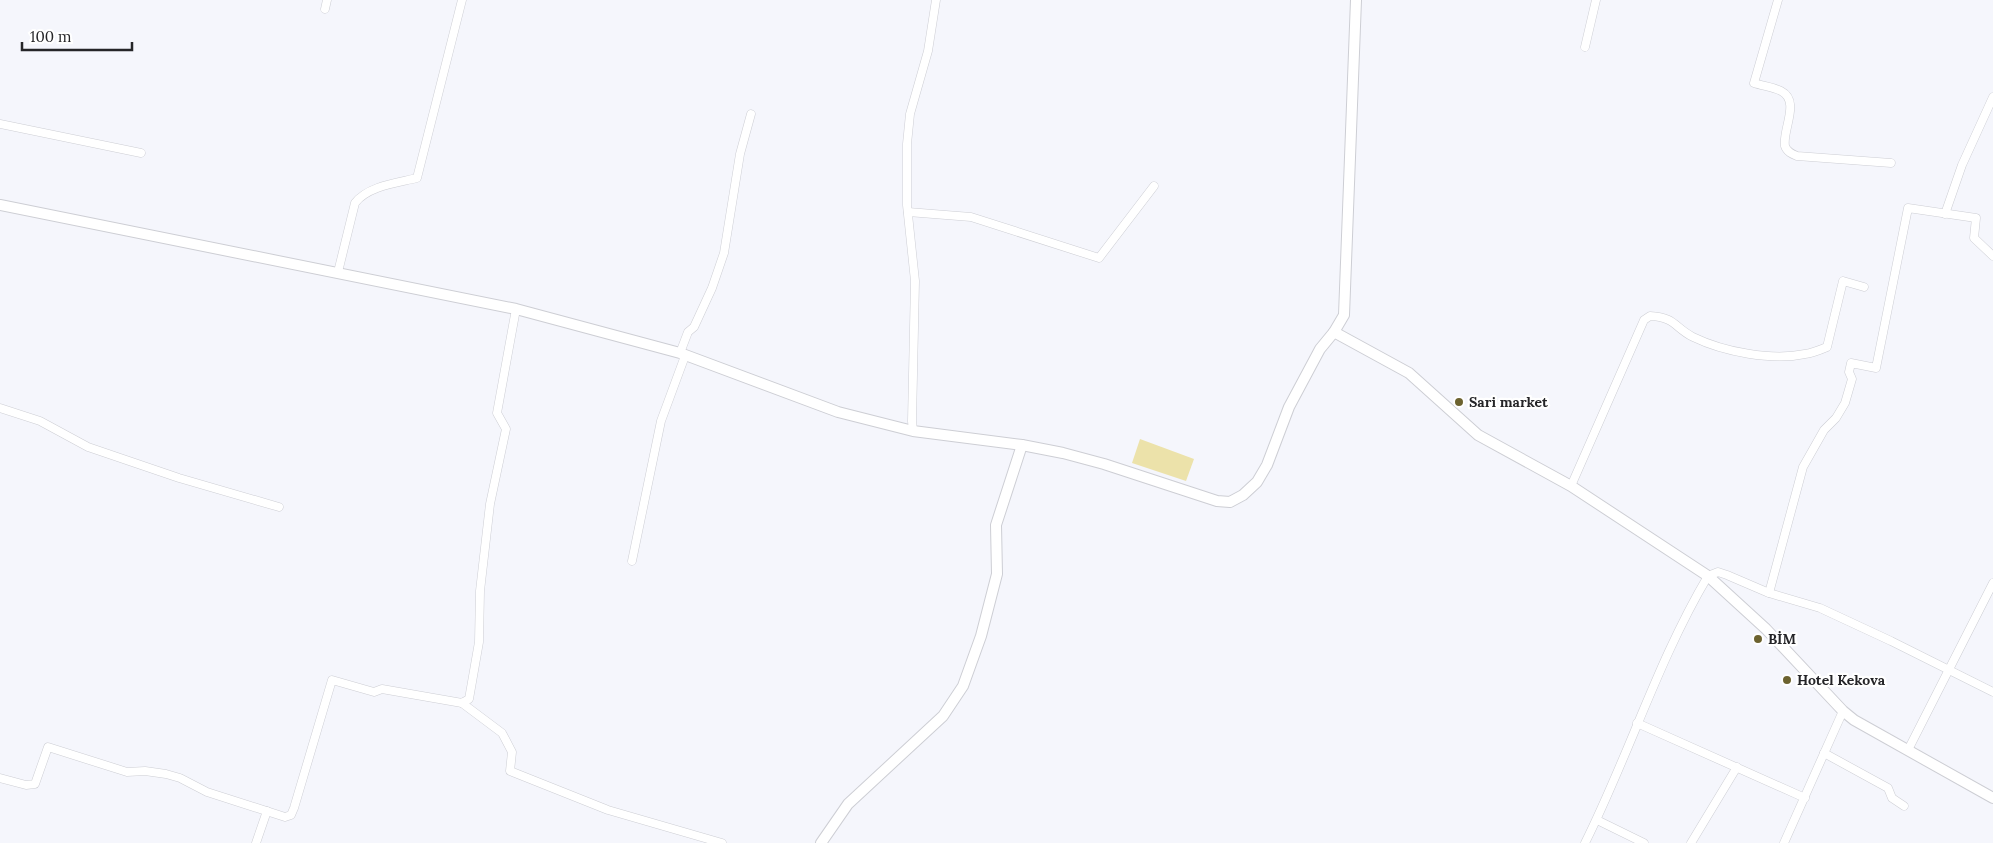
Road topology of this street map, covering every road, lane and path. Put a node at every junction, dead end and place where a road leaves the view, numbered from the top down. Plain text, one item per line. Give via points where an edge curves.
1 (326, 0) edge
2 (462, 0) edge
3 (936, 0) edge
4 (1356, 0) edge
5 (1596, 0) edge
6 (1778, 0) edge
7 (325, 9) dead end
8 (1585, 46) dead end
9 (1993, 97) edge
10 (751, 114) dead end
11 (0, 124) edge
12 (141, 153) dead end
13 (1891, 163) dead end
14 (1154, 186) dead end
15 (0, 205) edge
16 (908, 212) junction
17 (1945, 214) junction
18 (1993, 256) edge
19 (338, 272) junction
20 (1864, 287) dead end
21 (516, 309) junction
22 (1334, 332) junction
23 (683, 354) junction
24 (0, 408) edge
25 (913, 431) junction
26 (1022, 445) junction
27 (1571, 486) junction
28 (279, 507) dead end
29 (632, 561) dead end
30 (1708, 576) junction
31 (1993, 583) edge
32 (1769, 593) junction
33 (1950, 670) junction
34 (1993, 692) edge
35 (462, 703) junction
36 (1843, 711) junction
37 (1637, 723) junction
38 (1908, 750) junction
39 (1824, 753) junction
40 (1737, 767) junction
41 (0, 778) edge
42 (1805, 798) junction
43 (1993, 798) edge
44 (1904, 806) dead end
45 (267, 812) junction
46 (1596, 820) junction
47 (256, 843) edge
48 (722, 843) edge
49 (821, 843) edge
50 (1585, 843) edge
51 (1644, 843) edge
52 (1690, 843) edge
53 (1784, 843) edge

1 - 7 street
2 - 19 street via 417,178 361,195 354,203
3 - 16 street via 928,52 910,114
4 - 22 street via 1344,316
5 - 8 street
6 - 13 street via 1754,83 1782,91 1787,96 1790,105 1785,146 1788,152 1797,156
9 - 17 street
10 - 23 street via 740,154 724,253 712,288 694,327 688,332
11 - 12 street
14 - 16 street via 1099,258 971,218
15 - 19 street
16 - 25 street via 915,282
17 - 18 street via 1976,218 1974,238
17 - 32 street via 1908,208 1876,368 1851,363 1849,372 1852,379 1845,403 1824,430 1803,467
19 - 21 street
20 - 27 street via 1843,281 1827,347 1805,355 1762,356 1728,350 1690,336 1668,318 1650,316 1644,320
21 - 23 street
21 - 35 street via 497,413 506,429 490,504 480,591 479,642 468,699
22 - 26 street via 1320,349 1289,408 1257,482 1230,502 1217,501 1104,464
22 - 27 street via 1408,373 1478,435
23 - 25 street via 838,412
23 - 29 street via 661,421
24 - 28 street via 40,421 88,447
25 - 26 street
26 - 49 street via 996,525 997,574 981,636 963,686 943,716 848,804
27 - 30 street
30 - 32 street via 1718,572
30 - 36 street via 1766,629
30 - 37 street via 1692,602
31 - 33 street
32 - 33 street via 1820,608
33 - 34 street
33 - 38 street
35 - 45 street via 382,689 374,692 332,680 291,815 285,817
35 - 48 street via 502,733 512,752 510,771 608,810
36 - 38 street
36 - 39 street
37 - 40 street
37 - 46 street
38 - 43 street
39 - 42 street
39 - 44 street via 1888,788 1892,798
40 - 42 street
40 - 52 street
41 - 45 street via 26,785 35,784 48,747 128,772 145,771 173,776 207,792
42 - 53 street
45 - 47 street
46 - 50 street
46 - 51 street

